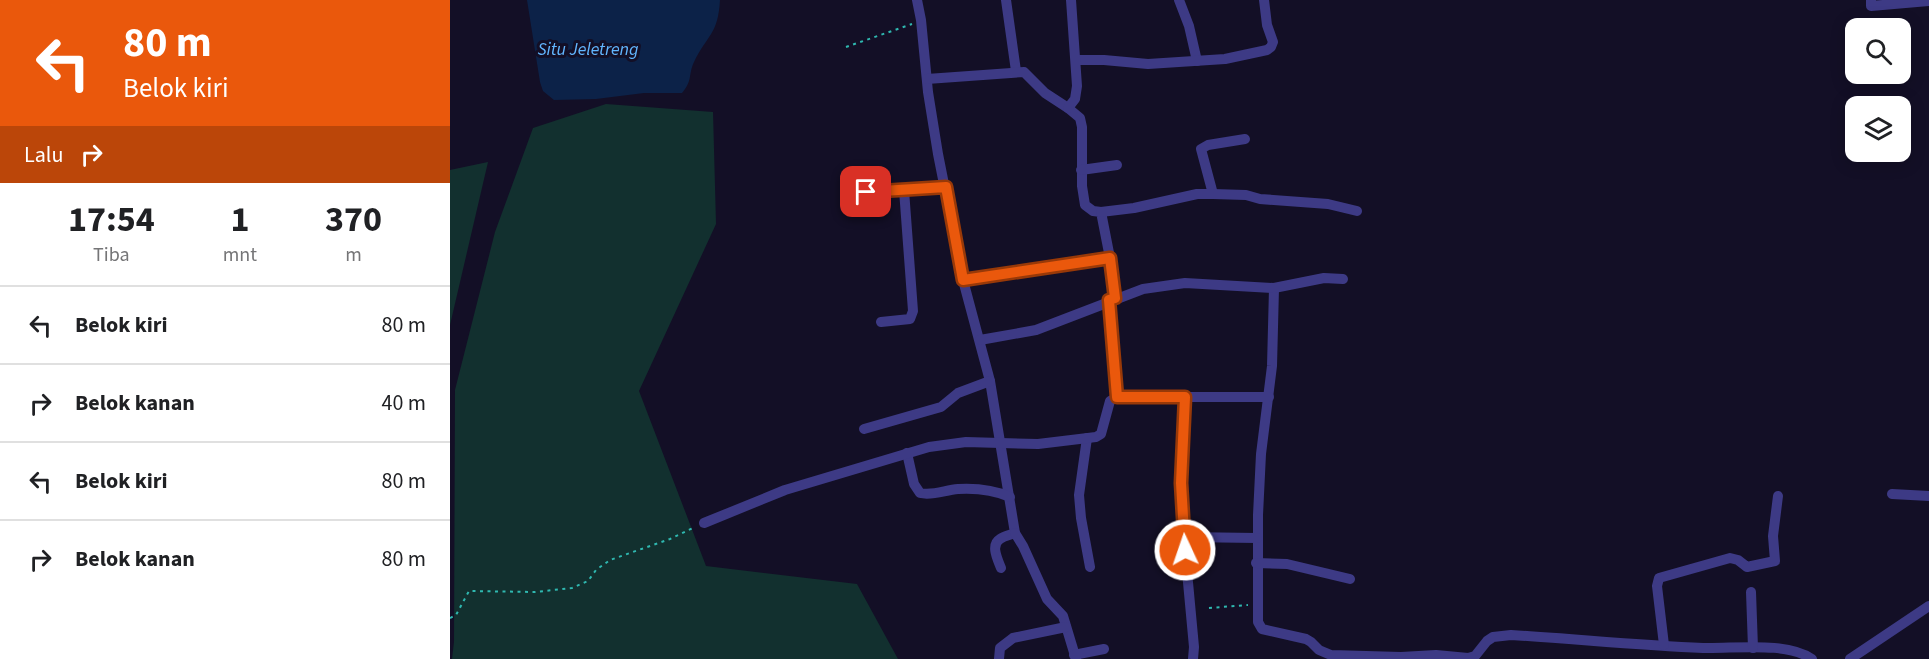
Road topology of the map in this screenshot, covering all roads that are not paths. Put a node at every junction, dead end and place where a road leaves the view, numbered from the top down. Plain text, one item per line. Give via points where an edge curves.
1 (918, 0) edge
2 (1006, 0) edge
3 (1071, 0) edge
4 (1179, 0) edge
5 (1264, 0) edge
6 (1871, 0) edge
7 (1929, 1) edge
8 (1076, 60) junction
9 (1197, 61) junction
10 (1016, 71) junction
11 (927, 79) junction
12 (1068, 108) junction
13 (1245, 138) dead end
14 (1117, 165) dead end
15 (1081, 170) junction
16 (946, 187) junction
17 (904, 190) junction
18 (866, 192) dead end
19 (1213, 194) junction
20 (1357, 211) dead end
21 (1101, 212) junction
22 (1110, 258) junction
23 (1344, 279) dead end
24 (963, 280) junction
25 (1274, 288) junction
26 (1112, 299) junction
27 (880, 322) dead end
28 (980, 340) junction
29 (990, 381) junction
30 (1117, 397) junction
31 (1185, 397) junction
32 (1269, 397) junction
33 (864, 429) dead end
34 (1087, 438) junction
35 (1001, 444) junction
36 (908, 453) junction
37 (1892, 494) dead end
38 (1778, 496) dead end
39 (1929, 496) edge
40 (1010, 497) junction
41 (704, 523) road end
42 (1014, 532) junction
43 (1184, 537) junction
44 (1257, 538) junction
45 (1257, 563) junction
46 (1090, 567) dead end
47 (1001, 568) dead end
48 (1350, 579) dead end
49 (1751, 592) dead end
50 (1929, 606) edge
51 (1066, 627) junction
52 (1664, 645) junction
53 (1753, 648) junction
54 (1104, 649) dead end
55 (1075, 657) edge
56 (999, 659) edge
57 (1193, 659) edge
58 (1812, 659) edge
59 (1850, 659) edge

1 - 11 street
2 - 10 street
3 - 8 street
4 - 9 street
5 - 9 street via 1271,47 1226,59
6 - 7 street via 1871,6
8 - 9 street via 1148,64
8 - 12 street via 1075,99
10 - 11 street
10 - 12 street via 1024,72
11 - 16 street
12 - 15 street via 1081,122
13 - 19 street via 1201,149
14 - 15 street
15 - 21 street via 1085,205
16 - 17 street
16 - 24 street
17 - 18 street
17 - 27 street via 913,311 910,319
19 - 20 street via 1328,204
19 - 21 street
21 - 22 street
22 - 24 street
22 - 26 street
23 - 25 street via 1324,278
24 - 28 street
25 - 26 street via 1185,283 1143,289
25 - 32 street
26 - 28 street via 1036,330
26 - 30 street
28 - 29 street
29 - 33 street via 958,393 941,407
29 - 35 street
30 - 31 street
30 - 34 street via 1108,405 1101,434
31 - 32 street
31 - 43 street via 1181,483
32 - 44 street via 1261,454
34 - 35 street
34 - 46 street via 1079,495
35 - 36 street via 945,444
35 - 40 street
36 - 40 street via 920,494 980,489
36 - 41 street via 785,490
37 - 39 street
38 - 52 street via 1773,536 1775,561 1747,567 1730,558 1716,560 1659,579
40 - 42 street
42 - 47 street via 1000,539 994,548
42 - 51 street via 1047,599 1063,616
43 - 44 street
43 - 57 street
44 - 45 street
45 - 48 street via 1287,564
45 - 52 street via 1258,622 1262,629 1306,639 1331,655 1471,658 1493,637 1511,635
49 - 53 street
50 - 59 street
51 - 55 street
51 - 56 street via 1010,639 1000,648
52 - 53 street
53 - 58 street via 1795,651
54 - 55 street

